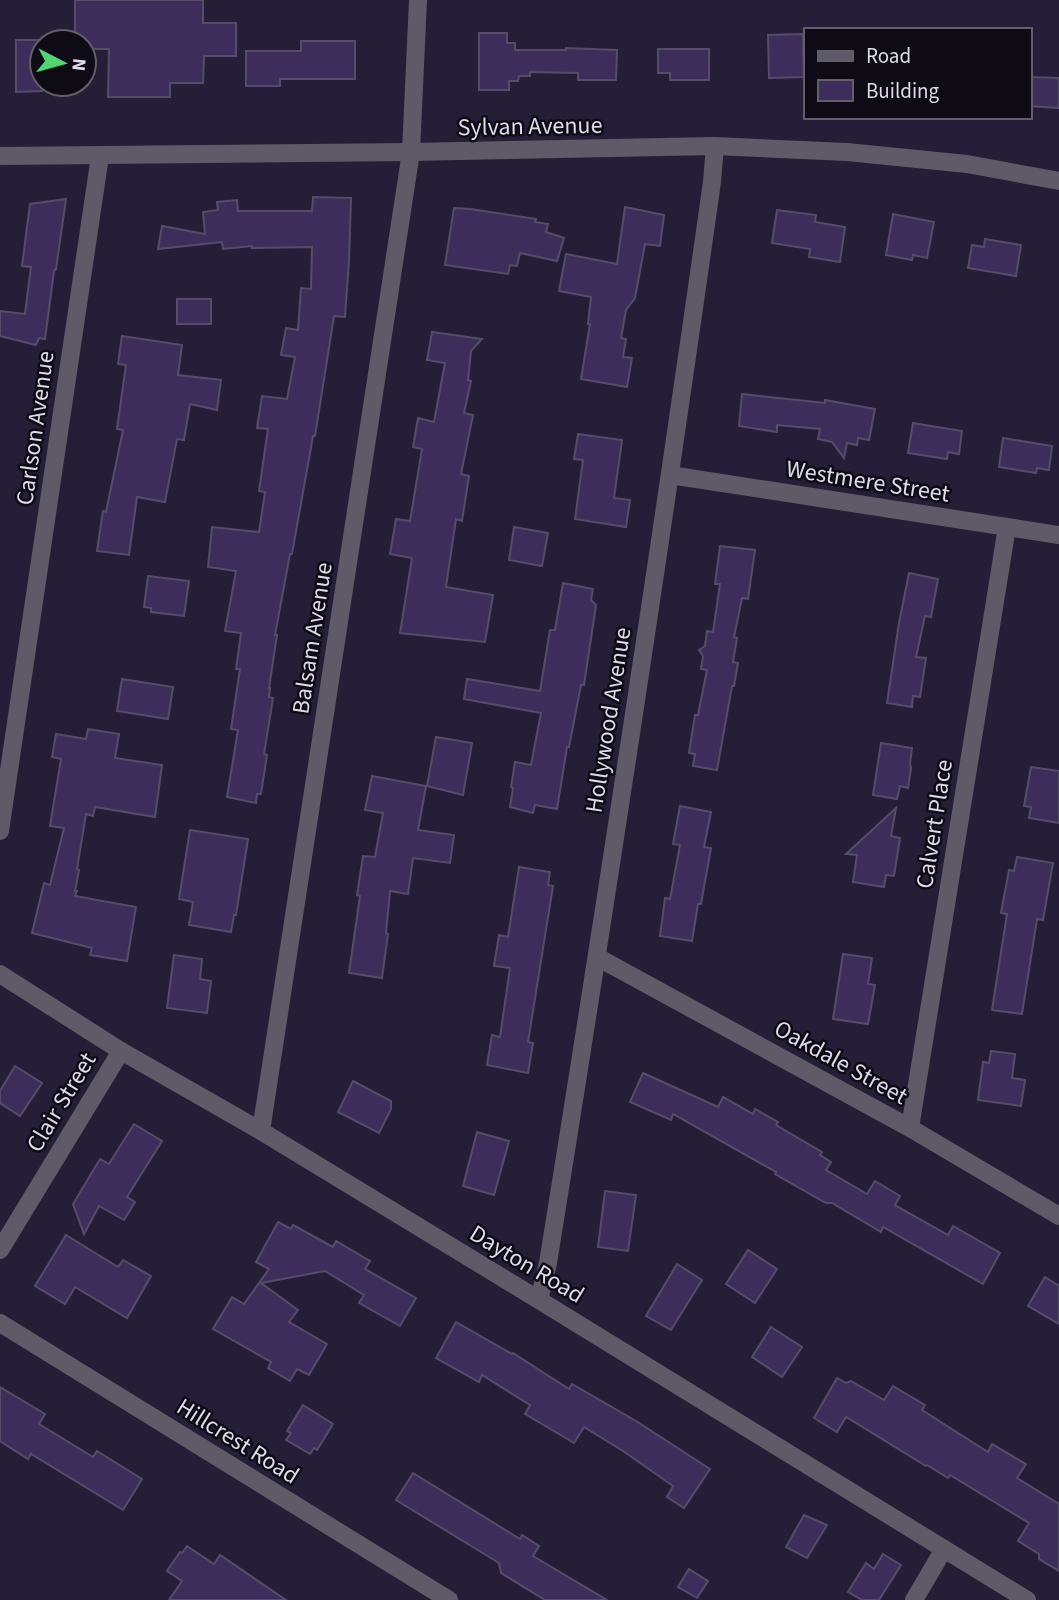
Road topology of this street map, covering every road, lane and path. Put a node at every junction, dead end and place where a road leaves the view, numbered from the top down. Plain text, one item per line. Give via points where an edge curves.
1 (418, 0) edge
2 (715, 146) junction
3 (411, 152) junction
4 (0, 156) edge
5 (100, 156) junction
6 (1059, 181) edge
7 (670, 475) junction
8 (1007, 527) junction
9 (1059, 535) edge
10 (0, 831) edge
11 (597, 957) junction
12 (0, 974) edge
13 (121, 1051) junction
14 (910, 1128) junction
15 (261, 1131) junction
16 (1059, 1216) edge
17 (0, 1250) edge
18 (539, 1300) junction
19 (0, 1323) edge
20 (944, 1549) junction
21 (449, 1600) edge
22 (914, 1600) edge
23 (1027, 1600) edge

1 - 3 street, Balsam Avenue
2 - 3 street, Sylvan Avenue
2 - 6 street, Sylvan Avenue via 967,164
2 - 7 street, Hollywood Avenue
3 - 5 street, Sylvan Avenue
3 - 15 street, Balsam Avenue
4 - 5 street, Sylvan Avenue
5 - 10 street, Carlson Avenue
7 - 8 street, Westmere Street
7 - 11 street, Hollywood Avenue
8 - 9 street, Westmere Street
8 - 14 street, Calvert Place
11 - 14 street, Oakdale Street
11 - 18 street, Hollywood Avenue
12 - 13 street, Dayton Road
13 - 15 street, Dayton Road
13 - 17 street, Clair Street
14 - 16 street, Oakdale Street
15 - 18 street, Dayton Road
18 - 20 street, Dayton Road
19 - 21 street, Hillcrest Road
20 - 22 street
20 - 23 street, Dayton Road

